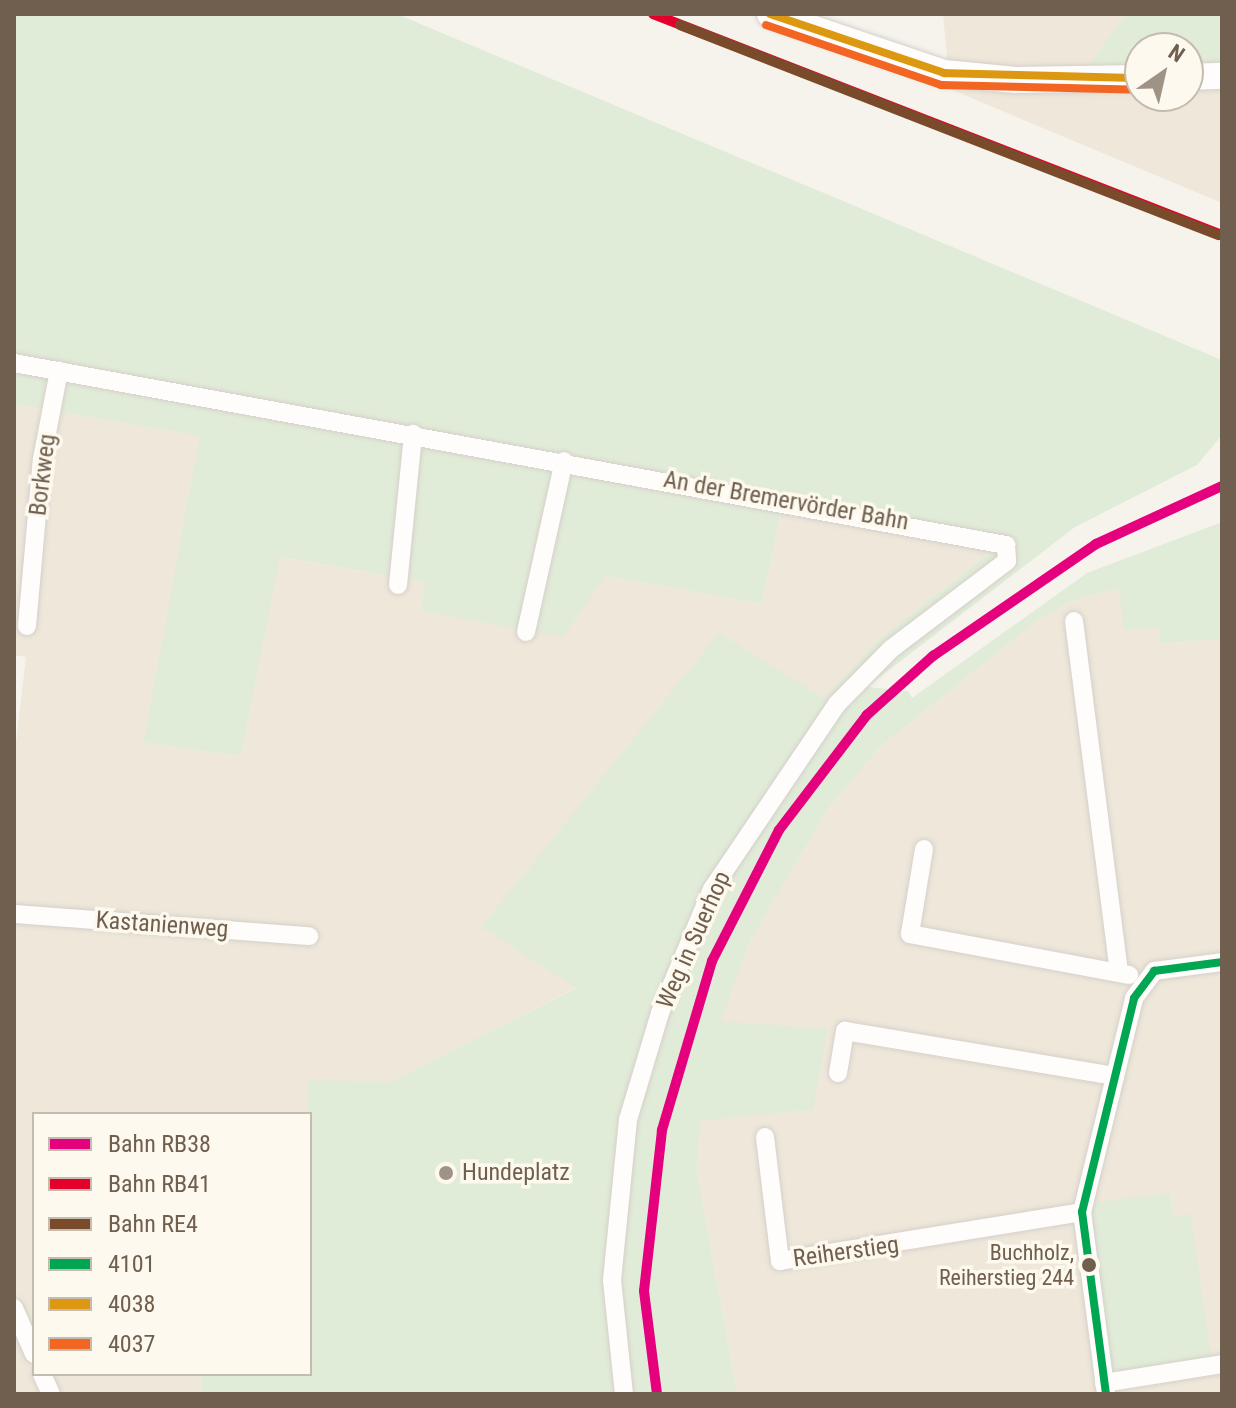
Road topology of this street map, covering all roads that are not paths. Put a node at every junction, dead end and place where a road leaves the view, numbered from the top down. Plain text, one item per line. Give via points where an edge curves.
1 (770, 14) edge
2 (1124, 78) edge
3 (14, 363) edge
4 (59, 371) junction
5 (413, 434) junction
6 (564, 461) junction
7 (1006, 545) joint
8 (398, 585) dead end
9 (1074, 621) dead end
10 (27, 626) dead end
11 (526, 632) dead end
12 (924, 849) dead end
13 (14, 914) edge
14 (309, 936) dead end
15 (1222, 962) edge
16 (1119, 970) junction
17 (1140, 981) junction
18 (838, 1073) dead end
19 (1115, 1076) junction
20 (765, 1137) dead end
21 (1082, 1212) junction
22 (14, 1308) edge
23 (32, 1349) edge
24 (1222, 1364) edge
25 (1105, 1388) edge
26 (624, 1394) edge

1 - 2 street via 944,73 1016,80
3 - 4 street, An der Bremervörder Bahn
4 - 5 street, An der Bremervörder Bahn
4 - 10 street, Borkweg via 42,459
5 - 6 street, An der Bremervörder Bahn
5 - 8 street
6 - 7 street, An der Bremervörder Bahn
6 - 11 street
7 - 26 street, Weg in Suerhop via 1007,561 891,649 837,704 712,889 660,1013 628,1120 612,1280
9 - 16 street
12 - 16 street via 910,934
13 - 14 street, Kastanienweg
15 - 17 street via 1154,971
16 - 17 street
17 - 19 street
18 - 19 street via 845,1031
19 - 21 street
20 - 21 street, Reiherstieg via 780,1261
21 - 25 street
22 - 23 street
24 - 25 street

